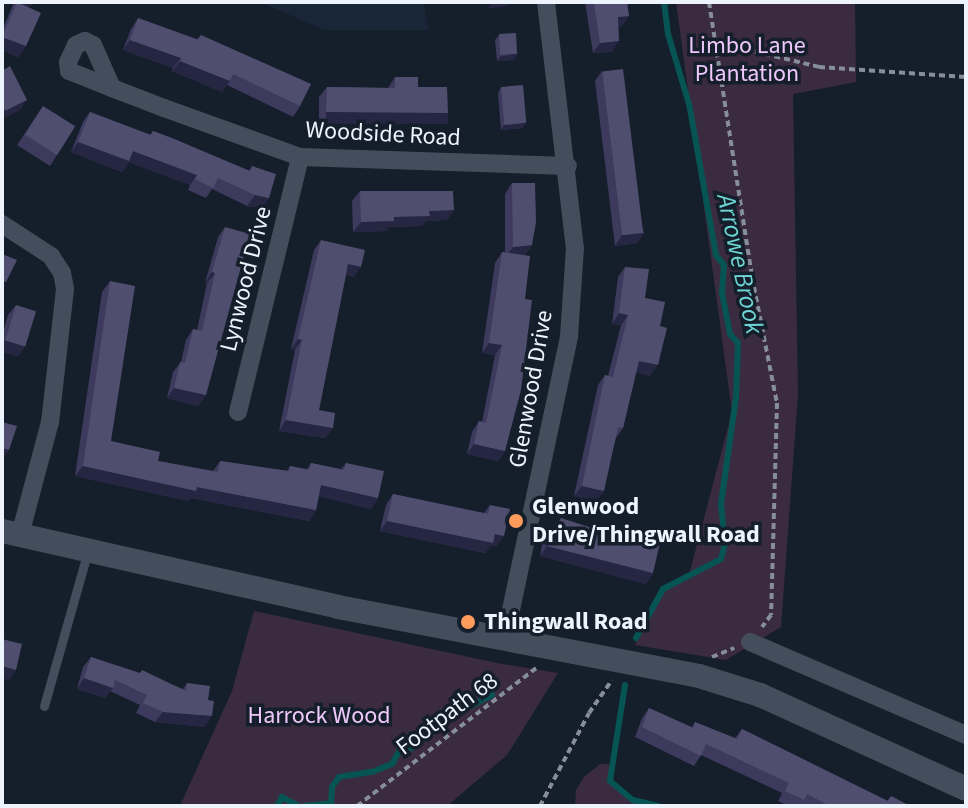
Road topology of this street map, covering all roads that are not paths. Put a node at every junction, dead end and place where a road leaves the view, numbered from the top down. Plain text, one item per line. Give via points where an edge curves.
1 (546, 2) edge
2 (112, 88) dead end
3 (300, 157) junction
4 (568, 166) junction
5 (2, 224) edge
6 (238, 412) dead end
7 (11, 533) edge
8 (88, 551) junction
9 (505, 638) junction
10 (750, 642) road end
11 (44, 706) dead end
12 (966, 735) edge
13 (966, 789) edge

1 - 4 street, Glenwood Drive
2 - 3 street, Woodside Road
3 - 4 street, Woodside Road
3 - 6 street, Lynwood Drive
4 - 9 street, Glenwood Drive via 575,249 569,336
5 - 7 street via 51,256 65,289 50,422
7 - 8 street
8 - 9 street
8 - 11 lane
9 - 13 street via 699,676 760,695
10 - 12 street

